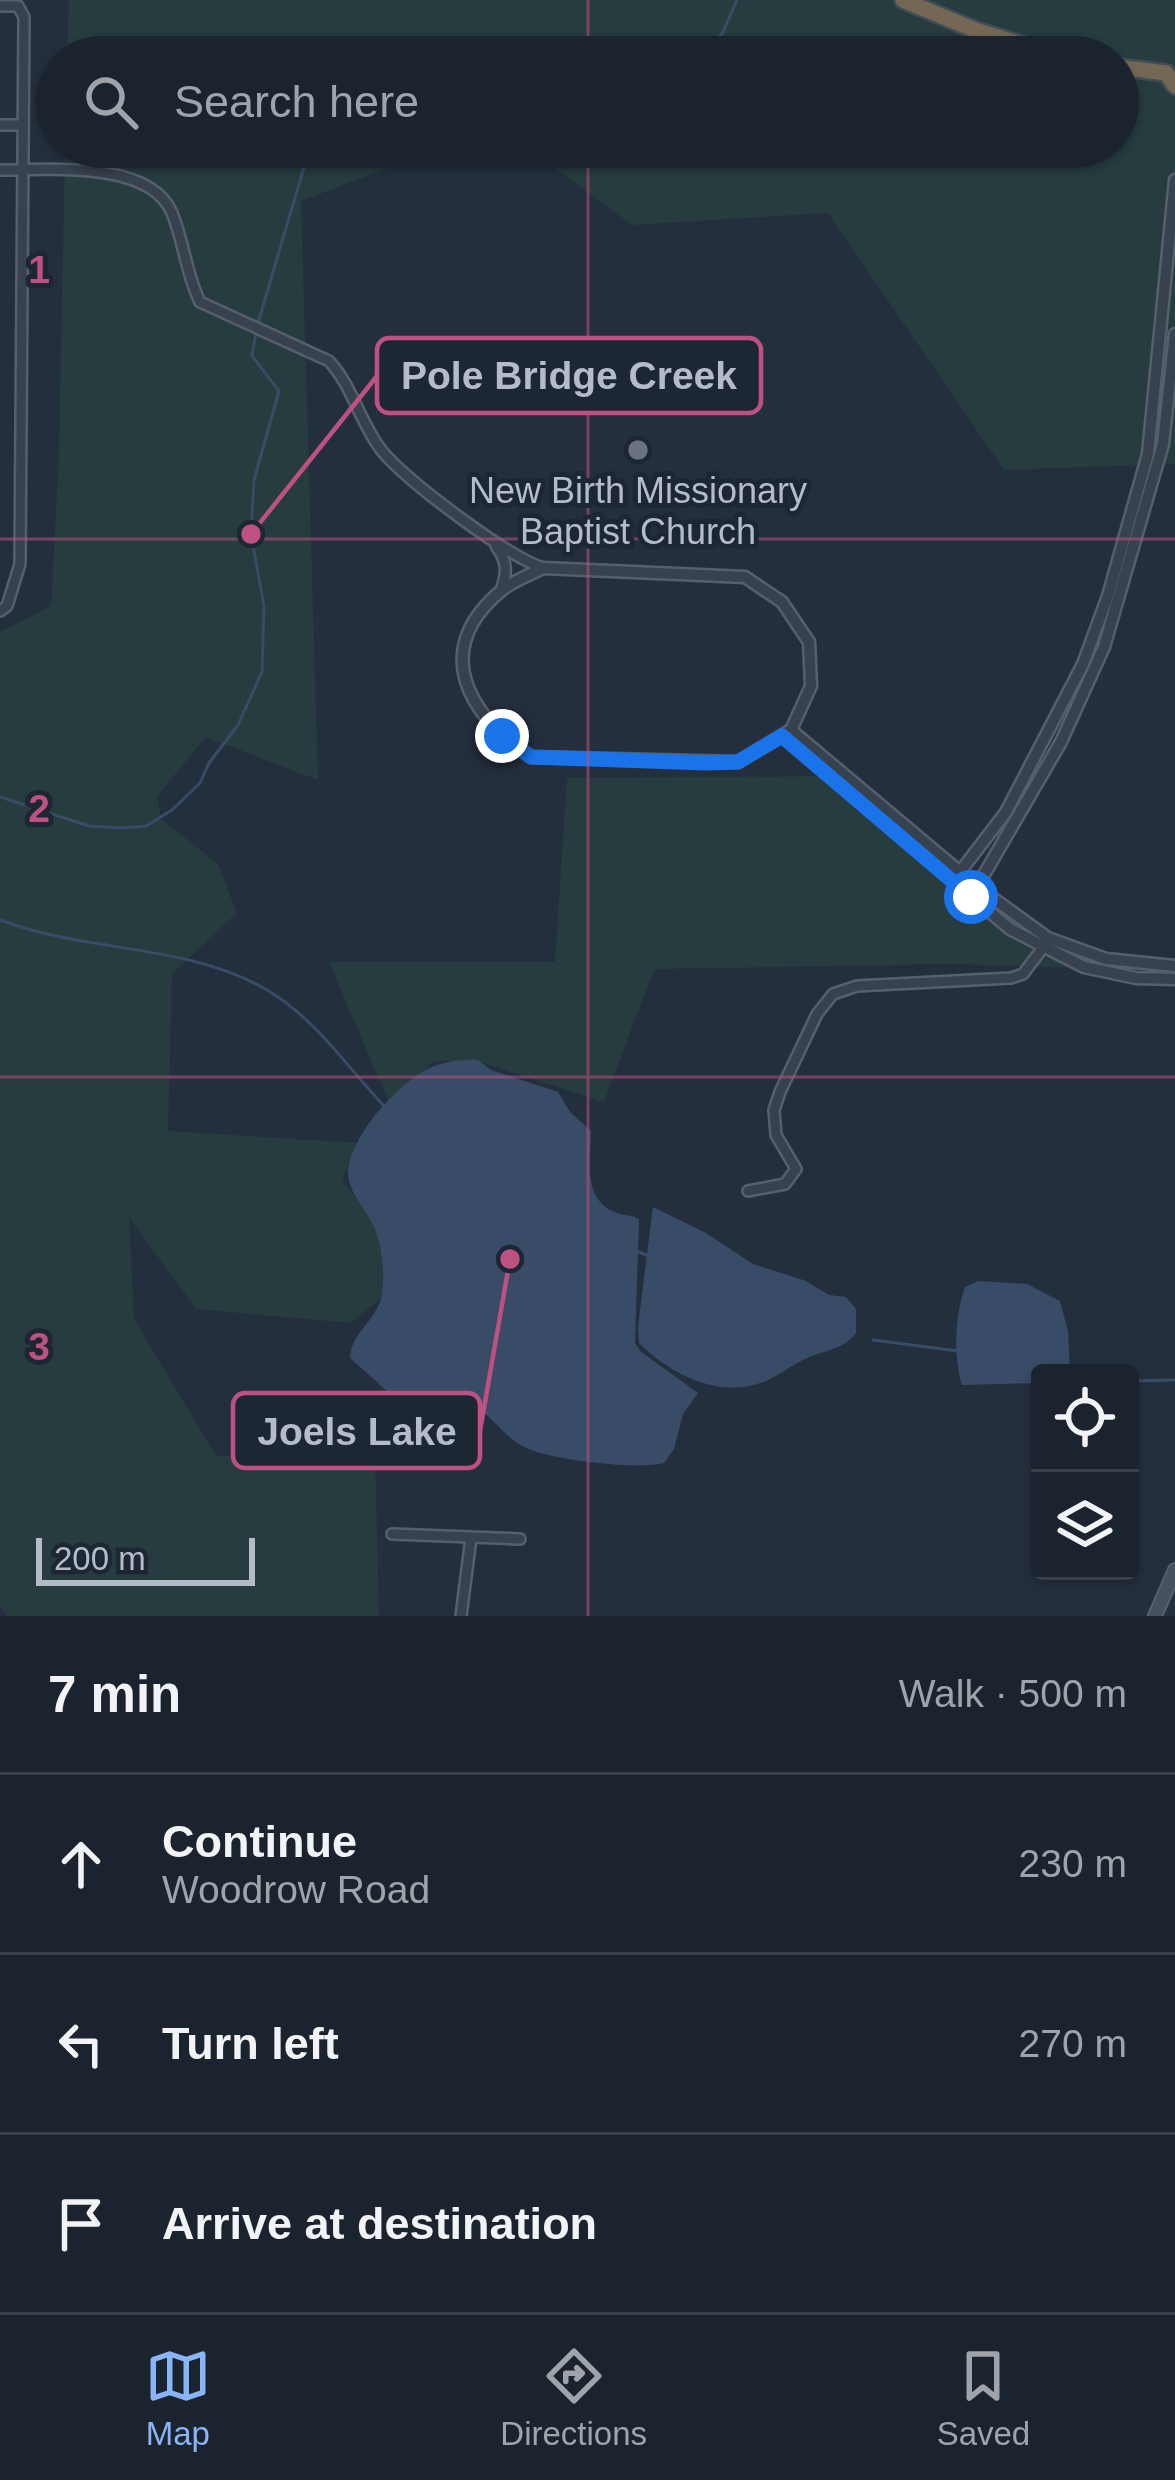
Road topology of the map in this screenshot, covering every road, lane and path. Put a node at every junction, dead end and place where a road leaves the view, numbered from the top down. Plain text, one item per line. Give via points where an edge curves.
1 (903, 0) edge
2 (0, 6) edge
3 (994, 36) edge
4 (1139, 65) edge
5 (1175, 66) edge
6 (1139, 68) edge
7 (1175, 86) edge
8 (0, 125) edge
9 (23, 125) junction
10 (0, 170) edge
11 (22, 170) junction
12 (1175, 180) edge
13 (1175, 334) edge
14 (493, 542) junction
15 (543, 568) junction
16 (501, 591) junction
17 (0, 611) edge
18 (786, 733) junction
19 (956, 876) junction
20 (975, 893) junction
21 (1045, 944) junction
22 (1175, 966) edge
23 (1175, 979) edge
24 (748, 1191) dead end
25 (392, 1534) dead end
26 (471, 1538) junction
27 (520, 1539) dead end
28 (1175, 1570) edge
29 (461, 1616) edge
30 (1155, 1616) edge

1 - 3 highway
2 - 9 street via 18,6 24,17
4 - 5 highway
6 - 7 highway via 1166,74
8 - 9 street
9 - 11 street
10 - 11 street
11 - 14 street via 115,174 164,198 200,302 329,361 383,452
11 - 17 street via 20,564
12 - 19 street via 1148,454 1108,596 1084,664 1006,812
13 - 20 street via 1163,444 1105,647
14 - 15 street
14 - 16 street via 507,573
15 - 16 street
15 - 18 street via 745,577 782,602 809,641 811,686
16 - 18 street via 467,632 462,670 476,709 531,757 738,762
18 - 19 street
19 - 20 street
20 - 21 street
21 - 22 street
21 - 23 street via 1084,967
21 - 24 street via 1011,978 833,994 774,1110 776,1135 796,1169 785,1184
25 - 26 street
26 - 27 street
26 - 29 street
28 - 30 main road

